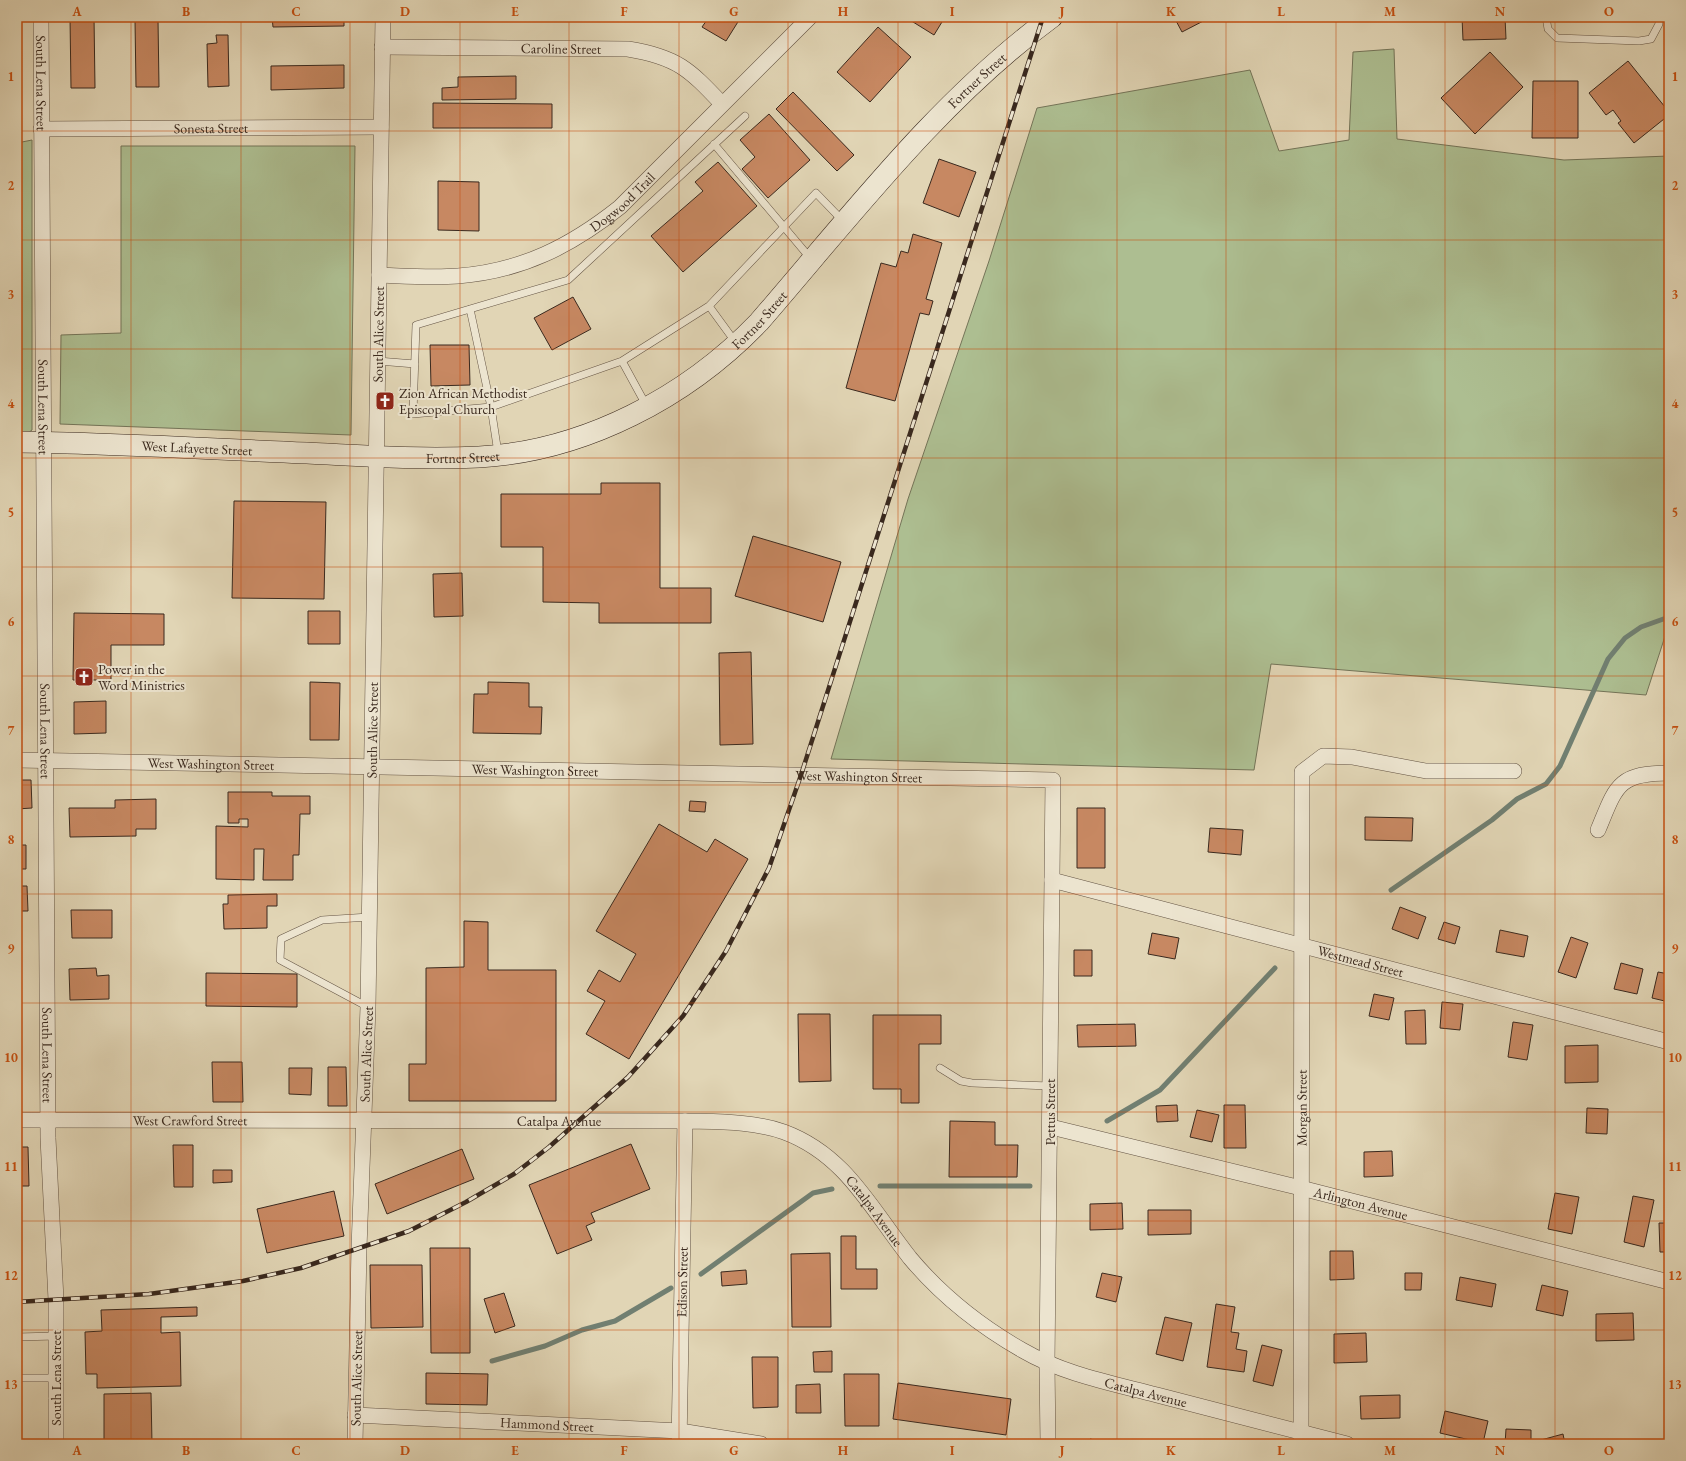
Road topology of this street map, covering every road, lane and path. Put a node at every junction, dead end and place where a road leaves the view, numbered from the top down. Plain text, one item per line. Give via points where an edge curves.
1 (41, 17) edge
2 (383, 17) edge
3 (810, 17) edge
4 (1052, 17) edge
5 (1546, 17) edge
6 (1659, 17) edge
7 (382, 47) junction
8 (722, 104) junction
9 (745, 116) dead end
10 (381, 127) junction
11 (41, 129) junction
12 (714, 144) junction
13 (845, 222) junction
14 (784, 228) junction
15 (812, 261) junction
16 (379, 275) junction
17 (709, 306) junction
18 (470, 309) junction
19 (737, 345) junction
20 (378, 361) junction
21 (622, 361) junction
22 (415, 364) junction
23 (491, 407) junction
24 (647, 407) junction
25 (17, 442) edge
26 (42, 442) junction
27 (498, 455) junction
28 (376, 456) junction
29 (17, 760) edge
30 (46, 761) junction
31 (372, 766) junction
32 (1514, 772) dead end
33 (1669, 773) edge
34 (1053, 780) joint
35 (1598, 830) dead end
36 (1052, 880) junction
37 (369, 917) junction
38 (1302, 946) junction
39 (368, 1007) junction
40 (1669, 1042) edge
41 (940, 1068) dead end
42 (1050, 1086) junction
43 (17, 1120) edge
44 (48, 1120) junction
45 (363, 1121) junction
46 (685, 1121) junction
47 (1051, 1127) junction
48 (1301, 1188) junction
49 (1669, 1282) edge
50 (56, 1336) junction
51 (17, 1337) edge
52 (1047, 1364) junction
53 (17, 1378) edge
54 (56, 1378) junction
55 (355, 1414) junction
56 (680, 1438) edge
57 (1301, 1438) edge
58 (18, 1444) edge
59 (56, 1444) edge
60 (355, 1444) edge
61 (761, 1444) edge
62 (1048, 1444) edge
63 (1347, 1444) edge

1 - 11 street, South Lena Street
2 - 7 street, South Alice Street
3 - 8 street, Dogwood Trail
4 - 13 street, Fortner Street via 994,63 898,160
5 - 6 lane via 1548,29 1557,38 1639,41 1651,39 1659,24
7 - 8 street, Caroline Street via 628,49 653,53 677,63 698,78
7 - 10 street, South Alice Street
8 - 16 street, Dogwood Trail via 620,207 594,227 539,258 497,271 458,276
9 - 12 lane
10 - 11 street, Sonesta Street
10 - 16 street, South Alice Street
11 - 26 street, South Lena Street
12 - 14 lane
12 - 18 lane via 568,280
13 - 14 lane via 816,193
13 - 15 street, Fortner Street
14 - 15 lane
14 - 17 lane
15 - 19 street, Fortner Street
16 - 20 street, South Alice Street
17 - 19 lane
17 - 21 lane
18 - 22 lane via 416,325
18 - 23 lane
19 - 24 street, Fortner Street via 687,384
20 - 22 lane
20 - 28 street, South Alice Street
21 - 23 lane
21 - 24 lane
22 - 23 lane via 413,414
23 - 27 lane
24 - 27 street, Fortner Street via 605,426 554,444
25 - 26 street, West Lafayette Street
26 - 28 street, West Lafayette Street
26 - 30 street, South Lena Street
27 - 28 street, Fortner Street via 435,458
28 - 31 street, South Alice Street
29 - 30 street, West Washington Street
30 - 31 street, West Washington Street
30 - 44 street, South Lena Street
31 - 34 street, West Washington Street
31 - 37 street, South Alice Street
32 - 38 street, Morgan Street via 1426,771 1352,757 1323,756 1302,772
33 - 35 street via 1633,776 1621,784 1614,792
34 - 36 street, Pettus Street
36 - 38 street, Westmead Street
36 - 42 street, Pettus Street
37 - 39 street, South Alice Street
37 - 39 lane via 322,920 281,938 280,960
38 - 40 street, Westmead Street
38 - 48 street, Morgan Street
39 - 45 street, South Alice Street
41 - 42 lane via 961,1081 972,1083
42 - 47 street, Pettus Street
43 - 44 street, West Crawford Street
44 - 45 street, West Crawford Street
44 - 50 street, South Lena Street
45 - 46 street, Catalpa Avenue
45 - 55 street, South Alice Street
46 - 52 street, Catalpa Avenue via 757,1126 782,1132 819,1150 851,1179 910,1258 964,1312
46 - 56 street, Edison Street
47 - 48 street, Arlington Avenue
47 - 52 street, Pettus Street
48 - 49 street, Arlington Avenue
48 - 57 street, Morgan Street
50 - 51 lane
50 - 54 street, South Lena Street
52 - 57 street, Catalpa Avenue
52 - 62 street, Pettus Street
53 - 54 lane
53 - 58 lane
54 - 59 street, South Lena Street
55 - 56 street, Hammond Street
55 - 60 street, South Alice Street
56 - 61 street, Hammond Street
57 - 63 street, Catalpa Avenue

